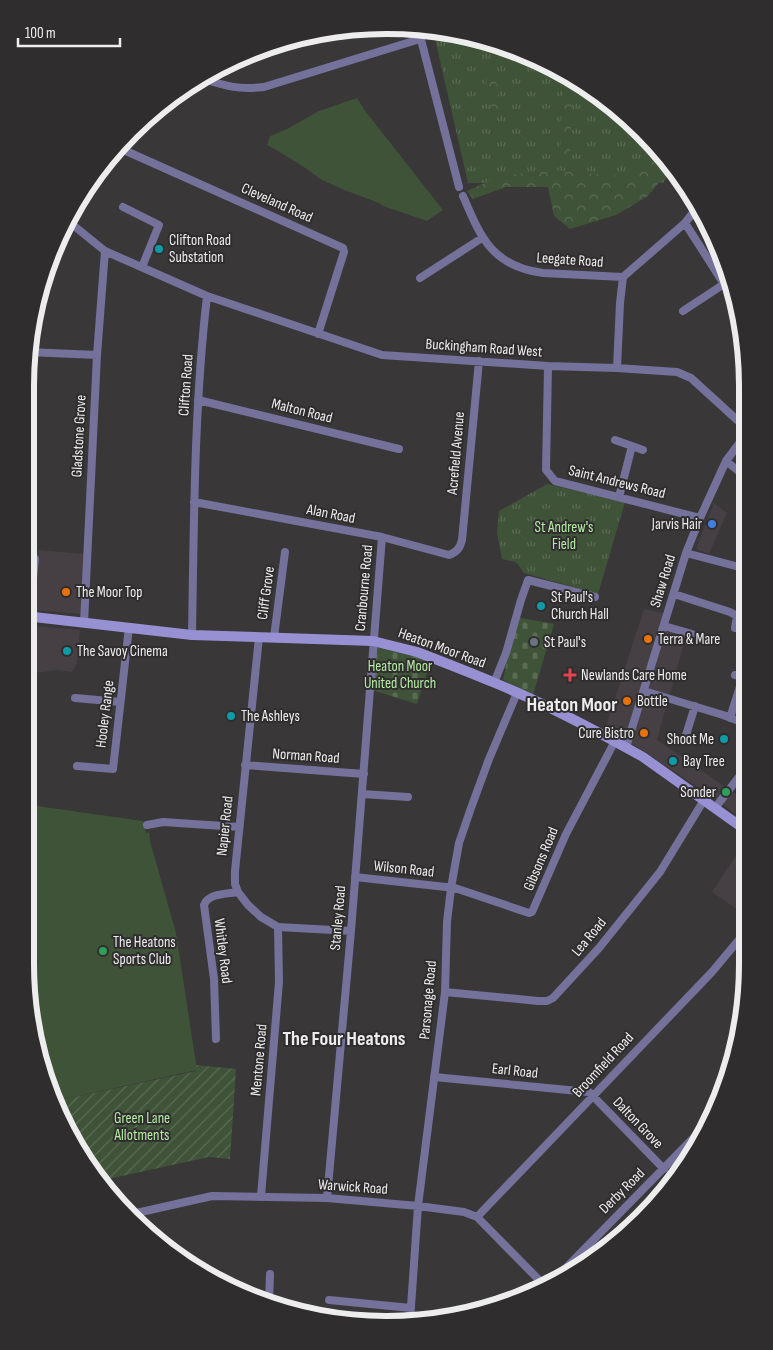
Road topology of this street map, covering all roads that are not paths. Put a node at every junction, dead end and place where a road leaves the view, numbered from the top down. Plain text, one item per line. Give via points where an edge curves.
1 (419, 36) edge
2 (420, 39) junction
3 (210, 81) edge
4 (125, 150) edge
5 (459, 186) dead end
6 (463, 196) dead end
7 (123, 207) dead end
8 (693, 212) edge
9 (685, 223) junction
10 (73, 225) edge
11 (482, 238) junction
12 (105, 251) junction
13 (142, 267) junction
14 (623, 277) junction
15 (420, 278) dead end
16 (724, 284) joint
17 (207, 296) junction
18 (683, 311) dead end
19 (318, 334) junction
20 (36, 352) edge
21 (97, 355) junction
22 (479, 361) junction
23 (548, 366) junction
24 (617, 368) junction
25 (198, 400) junction
26 (739, 423) edge
27 (615, 440) dead end
28 (739, 441) edge
29 (632, 446) junction
30 (399, 449) dead end
31 (642, 450) dead end
32 (726, 461) junction
33 (739, 472) edge
34 (619, 497) junction
35 (194, 502) junction
36 (700, 518) junction
37 (382, 537) junction
38 (461, 547) joint
39 (285, 552) dead end
40 (686, 553) junction
41 (35, 559) dead end
42 (34, 567) edge
43 (739, 567) edge
44 (674, 594) junction
45 (595, 597) dead end
46 (34, 617) edge
47 (84, 623) junction
48 (664, 626) junction
49 (129, 627) junction
50 (735, 628) dead end
51 (192, 634) junction
52 (692, 634) dead end
53 (259, 637) junction
54 (274, 637) junction
55 (374, 640) junction
56 (735, 674) dead end
57 (739, 676) edge
58 (494, 682) junction
59 (739, 690) edge
60 (644, 691) junction
61 (517, 693) junction
62 (75, 698) dead end
63 (120, 702) junction
64 (695, 706) junction
65 (730, 718) junction
66 (739, 721) edge
67 (686, 734) dead end
68 (615, 741) junction
69 (626, 747) junction
70 (245, 765) junction
71 (77, 766) dead end
72 (364, 774) junction
73 (739, 777) edge
74 (362, 794) junction
75 (408, 797) dead end
76 (704, 800) junction
77 (716, 808) junction
78 (147, 825) dead end
79 (739, 825) edge
80 (239, 827) junction
81 (355, 877) junction
82 (451, 888) junction
83 (238, 892) junction
84 (278, 927) junction
85 (351, 931) junction
86 (739, 940) edge
87 (445, 992) junction
88 (216, 1039) dead end
89 (434, 1077) junction
90 (592, 1096) junction
91 (691, 1141) edge
92 (664, 1169) junction
93 (261, 1196) junction
94 (327, 1198) junction
95 (418, 1206) junction
96 (137, 1213) edge
97 (477, 1217) junction
98 (568, 1266) edge
99 (270, 1274) dead end
100 (540, 1281) edge
101 (269, 1296) edge
102 (329, 1300) dead end
103 (411, 1308) junction
104 (410, 1315) edge

1 - 2 street
2 - 3 street via 264,87 224,86
2 - 5 street
4 - 19 street, Cleveland Road via 343,248
6 - 11 street, Leegate Road
7 - 13 street via 159,225
8 - 9 street
9 - 14 street
9 - 16 street
10 - 12 street
11 - 14 street, Leegate Road via 498,255 521,268
11 - 15 street
12 - 13 street
12 - 21 street, Gladstone Grove
13 - 17 street
14 - 24 street
16 - 18 street
17 - 19 street, Buckingham Road West
17 - 25 street, Clifton Road
19 - 22 street, Buckingham Road West via 382,355
20 - 21 street
21 - 47 street, Gladstone Grove
22 - 23 street, Buckingham Road West
22 - 38 street, Acrefield Avenue
23 - 24 street, Buckingham Road West
23 - 34 street, Saint Andrews Road via 546,470 555,480
24 - 26 street, Buckingham Road West via 677,372 691,378
25 - 30 street, Malton Road
25 - 35 street, Clifton Road
27 - 29 street
28 - 32 street, Shaw Road
29 - 31 street
29 - 34 street
32 - 33 street
32 - 36 street, Shaw Road
34 - 36 street, Saint Andrews Road
35 - 37 street, Alan Road
35 - 51 street, Clifton Road
36 - 40 street, Shaw Road
37 - 38 street, Alan Road via 449,554
37 - 55 street, Cranbourne Road
39 - 54 street, Cliff Grove
40 - 43 street
40 - 44 street, Shaw Road
41 - 42 street
44 - 48 street, Shaw Road
44 - 50 street via 730,612 737,616
45 - 58 street via 528,580
46 - 47 main road, Heaton Moor Road
47 - 49 main road, Heaton Moor Road
48 - 52 street
48 - 60 street, Shaw Road
49 - 51 main road, Heaton Moor Road
49 - 63 street, Hooley Range
51 - 53 main road, Heaton Moor Road
53 - 54 main road, Heaton Moor Road
53 - 70 street, Napier Road
54 - 55 main road, Heaton Moor Road
55 - 58 main road, Heaton Moor Road via 417,652
55 - 72 street, Stanley Road
56 - 57 street
58 - 61 main road, Heaton Moor Road
59 - 65 street
60 - 64 street
60 - 69 street, Shaw Road
61 - 68 main road, Heaton Moor Road
61 - 82 street, Parsonage Road via 459,843
62 - 63 street
63 - 71 street, Hooley Range via 113,770
64 - 65 street
64 - 67 street
65 - 66 street
68 - 69 main road, Heaton Moor Road
68 - 82 street, Gibsons Road via 566,834 532,912
69 - 76 main road, Heaton Moor Road
70 - 72 street, Norman Road
70 - 80 street, Napier Road
72 - 74 street, Stanley Road
73 - 77 street
74 - 75 street
74 - 81 street, Stanley Road
76 - 77 main road, Heaton Moor Road
76 - 87 street, Lea Road via 660,872 599,948 553,998 538,1001
77 - 79 main road, Heaton Moor Road
78 - 80 street via 163,822
80 - 83 street, Napier Road via 235,871
81 - 82 street, Wilson Road
81 - 85 street, Stanley Road
82 - 87 street, Parsonage Road
83 - 84 street via 260,917
83 - 88 street, Whitley Road via 203,898 214,979
84 - 85 street
84 - 93 street, Mentone Road via 279,982
85 - 94 street, Stanley Road
86 - 90 street, Broomfield Road via 712,972
87 - 89 street, Parsonage Road
89 - 90 street, Earl Road via 589,1092
89 - 95 street, Parsonage Road
90 - 92 street, Dalton Grove
90 - 97 street, Broomfield Road
91 - 92 street, Derby Road
92 - 98 street, Derby Road
93 - 94 street, Warwick Road
93 - 96 street, Warwick Road via 212,1196
94 - 95 street, Warwick Road
95 - 97 street, Warwick Road via 464,1212
95 - 103 street, Parsonage Road
97 - 100 street
99 - 101 street
102 - 103 street
103 - 104 street, Parsonage Road

